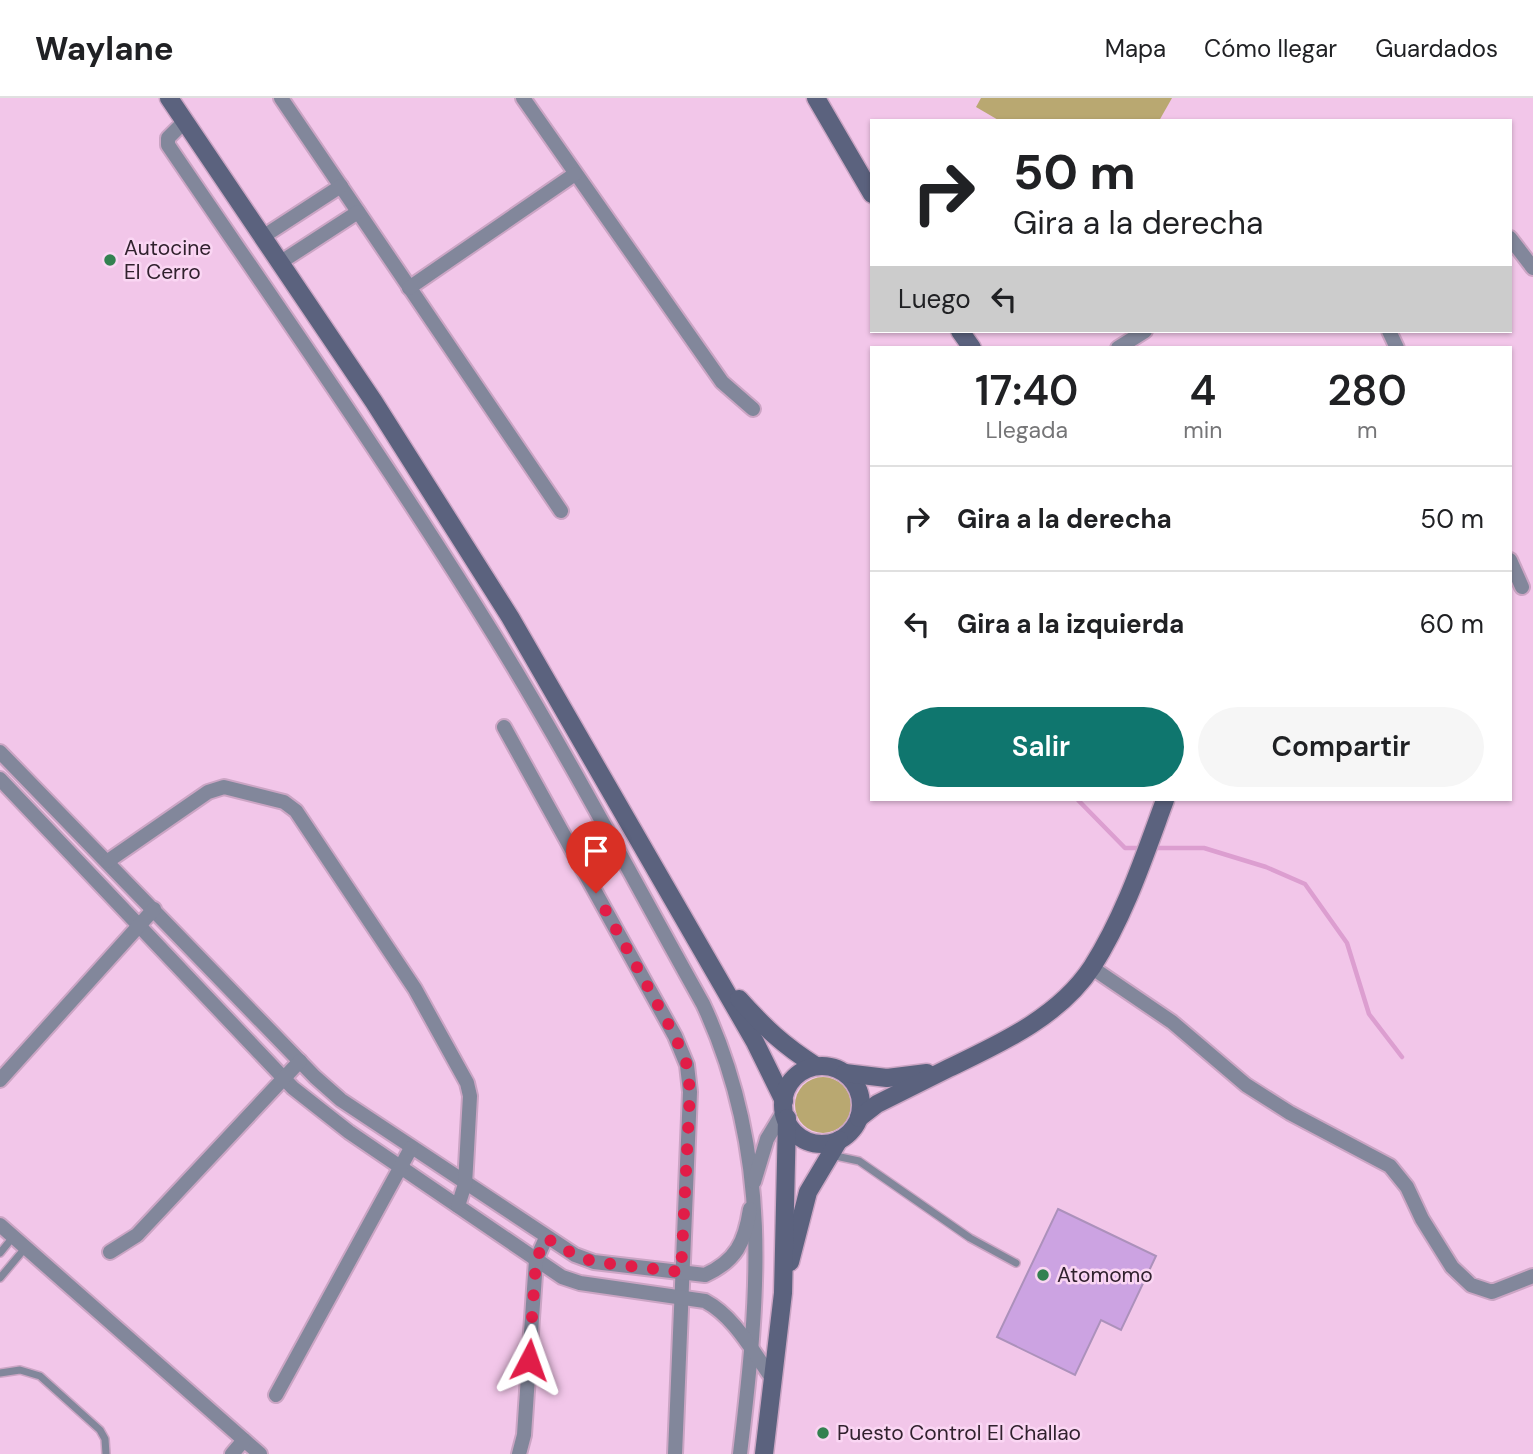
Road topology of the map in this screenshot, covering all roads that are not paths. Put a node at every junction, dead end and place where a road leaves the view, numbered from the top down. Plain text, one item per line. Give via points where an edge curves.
1 (169, 98) edge
2 (281, 98) edge
3 (523, 98) edge
4 (816, 98) edge
5 (185, 121) junction
6 (575, 174) junction
7 (341, 186) junction
8 (870, 191) edge
9 (358, 212) junction
10 (264, 236) junction
11 (1512, 241) edge
12 (281, 262) junction
13 (1533, 268) edge
14 (409, 288) junction
15 (1142, 333) edge
16 (1121, 346) edge
17 (374, 402) junction
18 (753, 409) dead end
19 (353, 417) junction
20 (433, 494) junction
21 (413, 510) junction
22 (561, 511) dead end
23 (1512, 565) edge
24 (1522, 587) edge
25 (510, 617) junction
26 (492, 632) junction
27 (542, 674) junction
28 (526, 688) junction
29 (503, 727) dead end
30 (0, 752) edge
31 (14, 764) junction
32 (0, 779) edge
33 (1165, 801) edge
34 (108, 860) junction
35 (154, 909) junction
36 (140, 925) junction
37 (1091, 967) junction
38 (713, 971) junction
39 (300, 1061) junction
40 (816, 1066) junction
41 (951, 1067) junction
42 (845, 1073) junction
43 (285, 1079) junction
44 (0, 1080) edge
45 (785, 1110) junction
46 (859, 1118) junction
47 (834, 1147) junction
48 (411, 1148) junction
49 (402, 1168) junction
50 (466, 1184) junction
51 (754, 1185) junction
52 (458, 1206) junction
53 (0, 1225) edge
54 (14, 1237) junction
55 (546, 1238) junction
56 (26, 1247) junction
57 (110, 1252) dead end
58 (0, 1253) edge
59 (536, 1260) junction
60 (1016, 1263) dead end
61 (681, 1272) junction
62 (1533, 1276) edge
63 (0, 1278) edge
64 (783, 1293) junction
65 (681, 1297) junction
66 (752, 1351) junction
67 (0, 1373) edge
68 (772, 1378) junction
69 (276, 1395) dead end
70 (244, 1440) junction
71 (107, 1454) edge
72 (232, 1454) edge
73 (260, 1454) edge
74 (519, 1454) edge
75 (675, 1454) edge
76 (740, 1454) edge
77 (764, 1454) edge

1 - 5 main road
2 - 7 street
3 - 6 street
4 - 8 main road
5 - 10 main road
5 - 19 street via 168,138 168,145
6 - 14 street
6 - 18 street via 722,382
7 - 9 street
7 - 10 street
9 - 12 street
9 - 14 street
10 - 12 main road
11 - 13 street
12 - 17 main road
14 - 22 street
15 - 16 street
17 - 19 street
17 - 20 main road
19 - 21 street
20 - 21 street
20 - 25 main road
21 - 26 street
23 - 24 street
25 - 26 street
25 - 27 main road
26 - 28 street
27 - 28 street
27 - 38 main road
28 - 51 street via 709,1015 732,1075
29 - 61 street via 687,1065 690,1092
30 - 31 street
31 - 32 street
31 - 34 street
32 - 36 street
33 - 37 main road via 1134,885
34 - 35 street
34 - 50 street via 208,792 224,787 285,802 296,811 415,989 467,1083
35 - 36 street
35 - 39 street
36 - 43 street
36 - 44 street
37 - 41 main road via 1063,999 1031,1025
37 - 62 street via 1172,1022 1246,1085 1391,1166 1452,1267 1471,1285 1492,1292
38 - 40 main road via 768,1032
38 - 45 main road via 755,1042
39 - 43 street
39 - 48 street via 341,1100
40 - 42 main road
40 - 45 main road via 790,1082
41 - 42 main road via 887,1078
41 - 46 main road via 877,1104
42 - 46 main road via 858,1088
43 - 49 street
43 - 57 street via 137,1235
45 - 47 main road via 793,1130 809,1142
45 - 51 street via 767,1139
45 - 64 main road
46 - 47 main road
47 - 60 lane via 970,1238
47 - 64 main road via 808,1192
48 - 49 street
48 - 50 street
49 - 52 street
49 - 69 street
50 - 52 street
50 - 55 street
51 - 61 street via 736,1254 705,1275
51 - 66 street via 757,1256
52 - 59 street
53 - 54 street
54 - 56 street
54 - 58 lane
55 - 59 street
55 - 61 street via 594,1262
56 - 63 lane
56 - 70 street
59 - 65 street via 580,1283
59 - 74 street
61 - 65 street
64 - 68 main road
65 - 66 street via 720,1309
65 - 75 street
66 - 68 street
66 - 76 street
67 - 71 lane via 20,1370 40,1376 100,1430
68 - 77 main road
70 - 72 street
70 - 73 street

